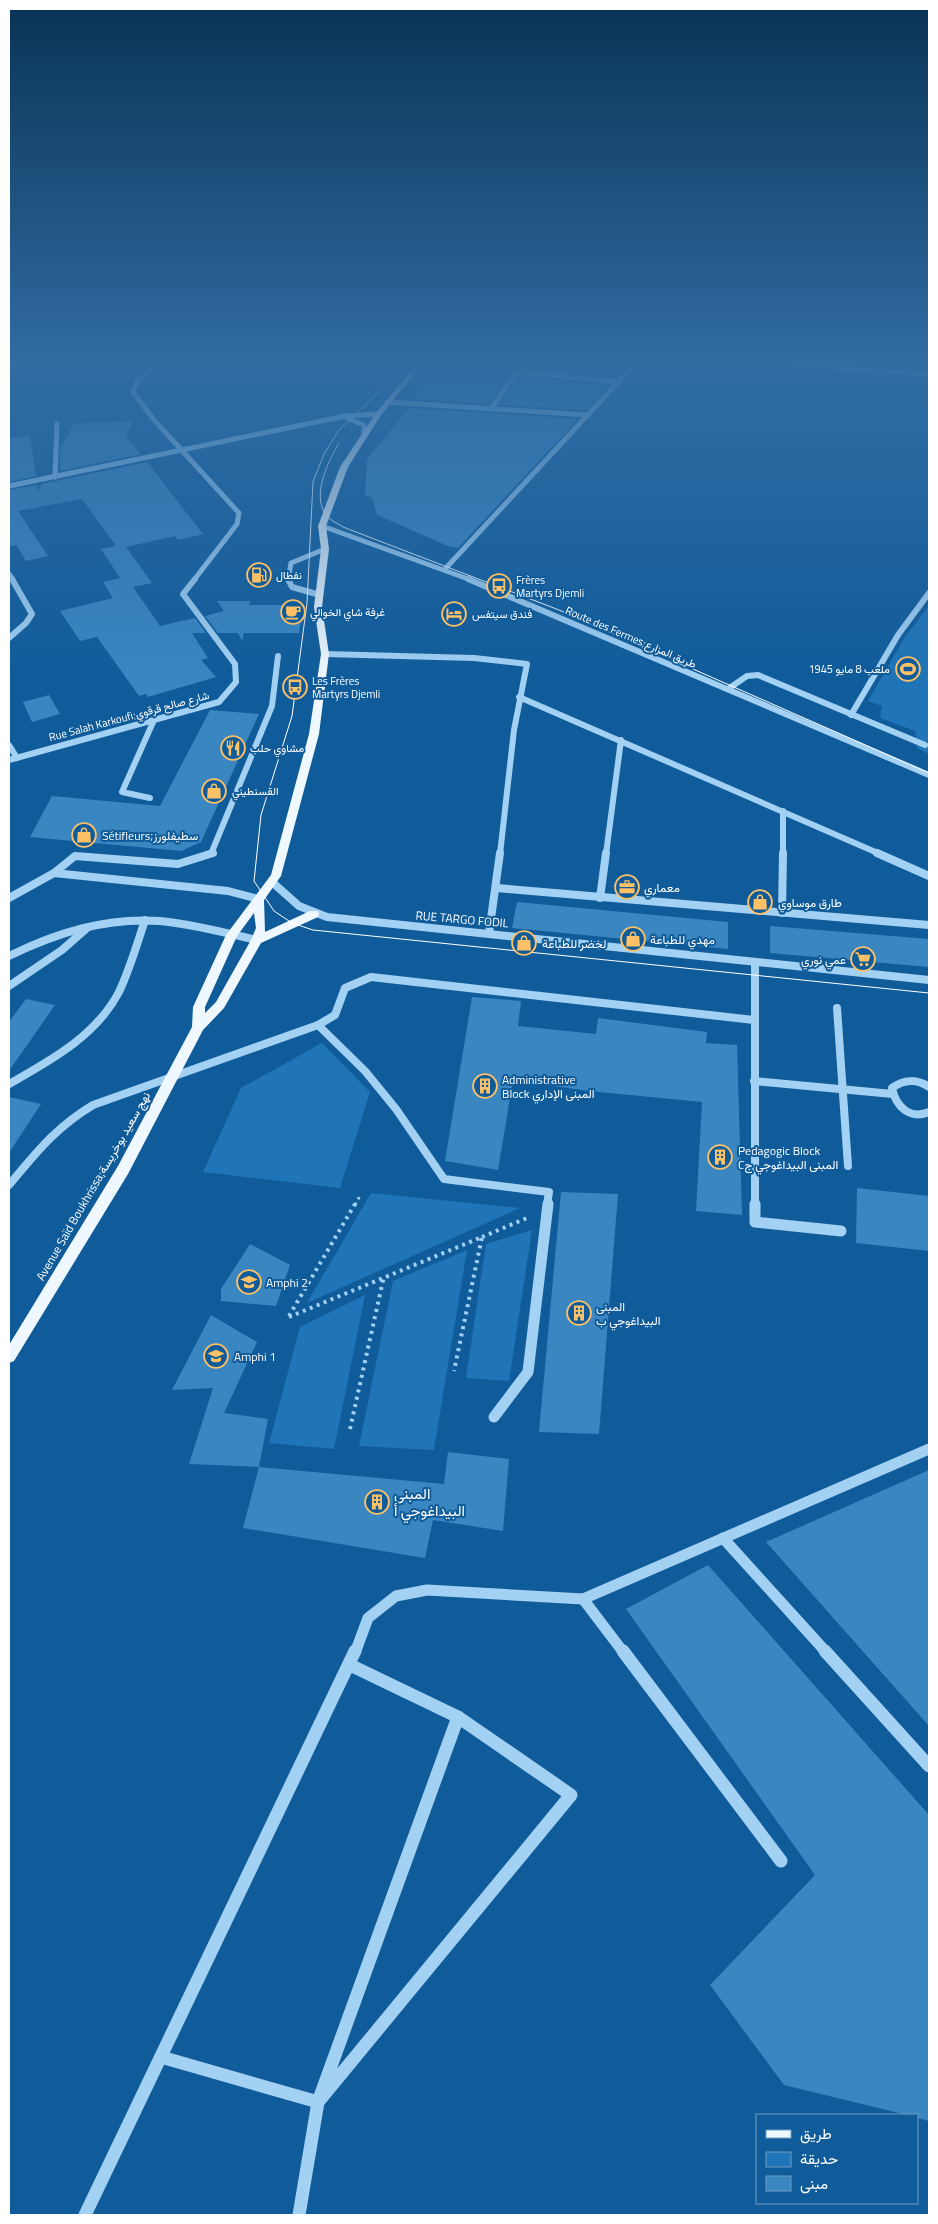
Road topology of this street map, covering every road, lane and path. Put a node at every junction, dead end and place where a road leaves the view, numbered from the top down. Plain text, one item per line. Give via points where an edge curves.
1 (55, 469) edge
2 (94, 469) edge
3 (200, 469) edge
4 (343, 469) edge
5 (539, 469) edge
6 (55, 477) junction
7 (9, 486) edge
8 (322, 526) junction
9 (325, 549) junction
10 (445, 569) junction
11 (9, 574) edge
12 (929, 592) edge
13 (320, 595) junction
14 (9, 638) edge
15 (326, 654) junction
16 (278, 656) dead end
17 (728, 689) junction
18 (519, 697) junction
19 (851, 714) junction
20 (154, 720) junction
21 (620, 740) junction
22 (9, 745) edge
23 (925, 745) dead end
24 (17, 758) junction
25 (9, 760) edge
26 (929, 775) edge
27 (150, 798) dead end
28 (783, 811) junction
29 (54, 873) junction
30 (929, 876) edge
31 (272, 882) junction
32 (497, 888) junction
33 (9, 898) edge
34 (600, 898) junction
35 (258, 899) junction
36 (782, 913) junction
37 (314, 914) junction
38 (145, 920) junction
39 (929, 925) edge
40 (88, 927) junction
41 (489, 932) junction
42 (232, 935) junction
43 (257, 940) junction
44 (9, 956) edge
45 (755, 962) junction
46 (929, 980) edge
47 (9, 986) edge
48 (837, 1008) dead end
49 (754, 1020) junction
50 (318, 1025) junction
51 (198, 1027) junction
52 (172, 1078) junction
53 (754, 1081) junction
54 (9, 1084) edge
55 (929, 1087) edge
56 (842, 1090) junction
57 (893, 1094) junction
58 (929, 1117) edge
59 (848, 1166) dead end
60 (9, 1185) edge
61 (361, 1194) dead end
62 (530, 1217) dead end
63 (841, 1231) dead end
64 (482, 1237) junction
65 (384, 1276) junction
66 (9, 1357) edge
67 (454, 1372) dead end
68 (494, 1417) dead end
69 (350, 1429) dead end
70 (929, 1449) edge
71 (723, 1538) junction
72 (583, 1599) junction
73 (350, 1665) junction
74 (458, 1717) junction
75 (929, 1766) edge
76 (781, 1861) dead end
77 (161, 2056) junction
78 (318, 2102) junction
79 (85, 2215) edge
80 (299, 2215) edge

1 - 6 street
2 - 6 street
3 - 20 street, Rue Salah Karkoufi;شارع صالح قرقوي via 239,513 238,524 184,594 235,664 236,682 219,702
4 - 8 main road, Avenue Saïd Boukhrissa;نهج سعيد بوخريسة
5 - 10 street
6 - 7 street
8 - 9 main road, Avenue Saïd Boukhrissa;نهج سعيد بوخريسة
8 - 10 street, Route des Fermes;طريق المزارع
9 - 13 main road, Avenue Saïd Boukhrissa;نهج سعيد بوخريسة
9 - 13 street via 291,563 288,580 292,587
10 - 17 street, Route des Fermes;طريق المزارع
11 - 14 street via 32,614
12 - 19 street via 898,635
13 - 15 main road, Avenue Saïd Boukhrissa;نهج سعيد بوخريسة via 318,607
15 - 18 street via 474,658 527,664
15 - 31 main road, Avenue Saïd Boukhrissa;نهج سعيد بوخريسة via 314,734
16 - 29 street via 272,706 213,854 178,864 75,856
17 - 19 street via 747,676 758,675
17 - 26 street, Route des Fermes;طريق المزارع
18 - 21 street
18 - 32 street
19 - 23 street
20 - 24 street, Rue Salah Karkoufi;شارع صالح قرقوي
20 - 27 street via 122,792
21 - 28 street
21 - 34 street
22 - 24 street
24 - 25 street, Rue Salah Karkoufi;شارع صالح قرقوي
28 - 30 street
28 - 36 street
29 - 33 street
29 - 35 street via 228,891
31 - 35 main road, Avenue Saïd Boukhrissa;نهج سعيد بوخريسة
31 - 37 street, RUE TARGO FODIL via 288,898
32 - 34 street
32 - 41 street
34 - 36 street
35 - 42 main road, Avenue Saïd Boukhrissa;نهج سعيد بوخريسة
35 - 43 main road, Avenue Saïd Boukhrissa;نهج سعيد بوخريسة via 261,928
36 - 39 street
37 - 41 street, RUE TARGO FODIL via 346,920
37 - 43 main road
38 - 40 street
38 - 42 street via 178,923
38 - 54 street via 113,1002 92,1028 62,1052
40 - 44 street via 41,939
40 - 47 street via 62,950
41 - 45 street, RUE TARGO FODIL
42 - 43 street
42 - 51 main road, Avenue Saïd Boukhrissa;نهج سعيد بوخريسة via 199,1007
43 - 51 main road, Avenue Saïd Boukhrissa;نهج سعيد بوخريسة via 220,1005
45 - 46 street, RUE TARGO FODIL
45 - 49 street
48 - 56 street
49 - 50 street via 370,977 345,988 335,1014
49 - 53 street
50 - 52 street
50 - 68 street via 366,1071 444,1178 550,1192 528,1372
51 - 52 main road, Avenue Saïd Boukhrissa;نهج سعيد بوخريسة
52 - 60 street via 117,1095 70,1120 49,1137
52 - 66 main road, Avenue Saïd Boukhrissa;نهج سعيد بوخريسة via 123,1170
53 - 56 street
53 - 63 street via 755,1222
55 - 57 street via 923,1082 905,1081 892,1088
56 - 57 street
56 - 59 street
57 - 58 street via 895,1102 908,1113
61 - 65 path via 289,1317
62 - 64 path
64 - 65 path
64 - 67 path
65 - 69 path
70 - 71 street
71 - 72 street
71 - 75 street
72 - 73 street via 427,1590 396,1596 368,1618
72 - 76 street
73 - 74 street
73 - 77 street
74 - 78 street
74 - 78 street via 571,1796
77 - 78 street
77 - 79 street
78 - 80 street

